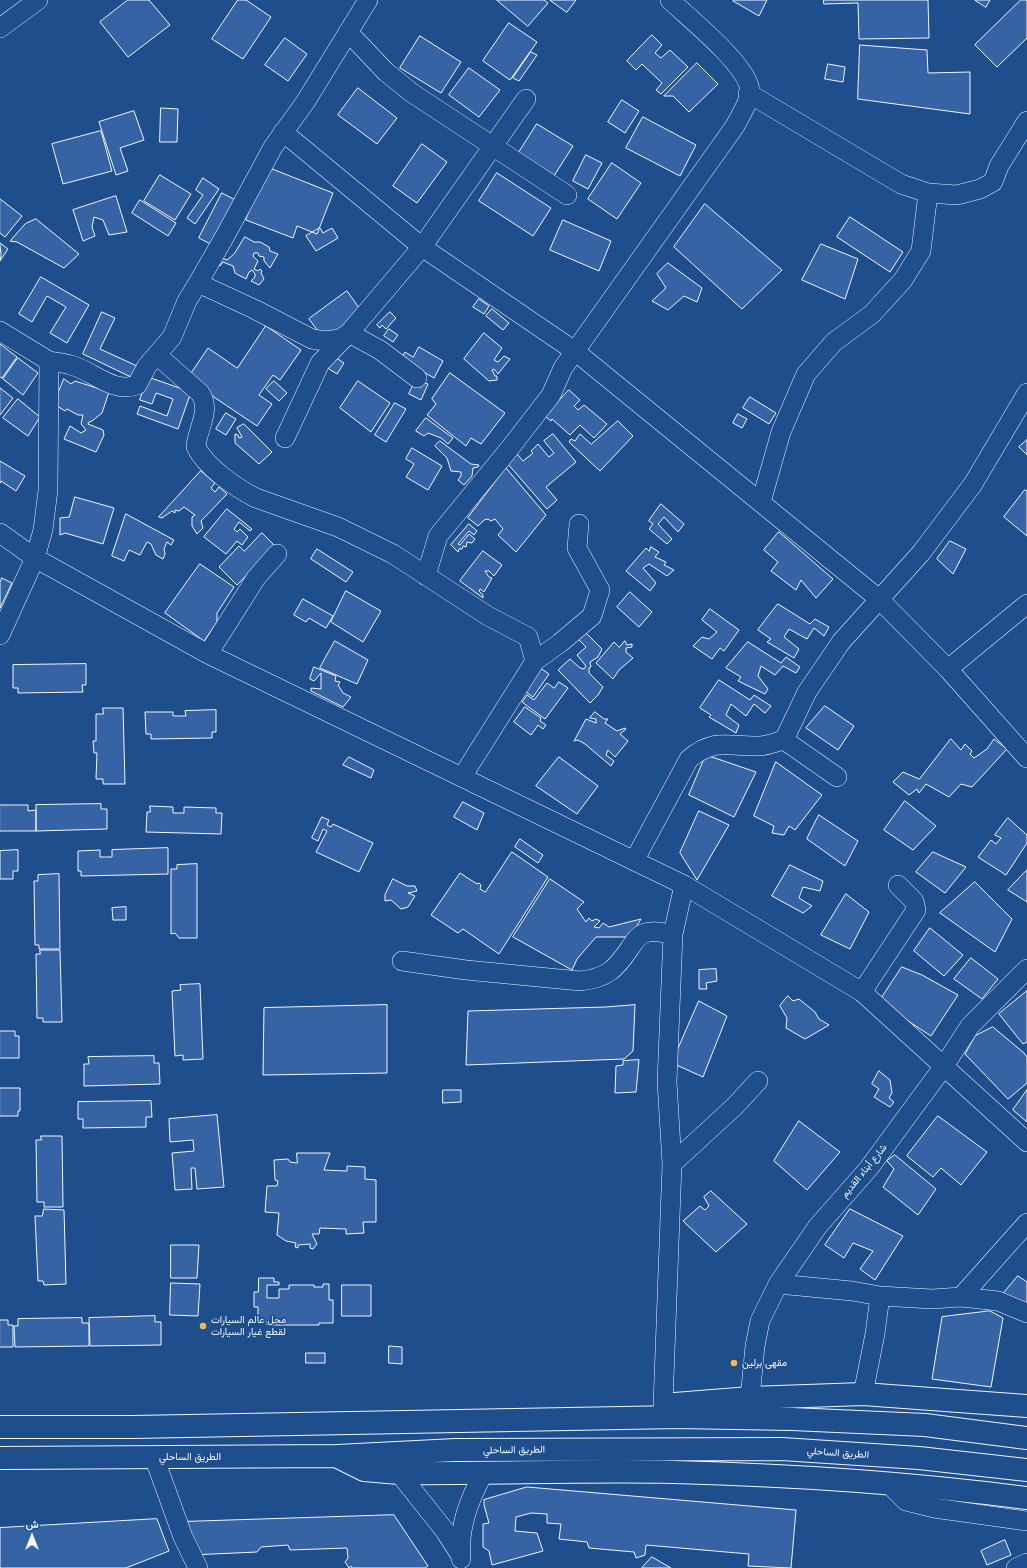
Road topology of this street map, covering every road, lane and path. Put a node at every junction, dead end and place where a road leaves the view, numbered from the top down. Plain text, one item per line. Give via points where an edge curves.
1 (38, 0) edge
2 (368, 0) edge
3 (670, 0) edge
4 (0, 28) edge
5 (348, 32) junction
6 (748, 94) junction
7 (526, 98) dead end
8 (1027, 121) edge
9 (283, 132) junction
10 (492, 146) junction
11 (928, 193) junction
12 (567, 195) dead end
13 (422, 247) junction
14 (198, 283) junction
15 (0, 331) edge
16 (349, 333) junction
17 (576, 352) junction
18 (158, 356) junction
19 (49, 361) junction
20 (417, 378) dead end
21 (1027, 393) edge
22 (285, 438) dead end
23 (761, 502) junction
24 (579, 524) dead end
25 (0, 533) edge
26 (277, 554) dead end
27 (35, 558) junction
28 (426, 576) junction
29 (879, 599) junction
30 (1027, 604) edge
31 (0, 634) edge
32 (208, 654) junction
33 (535, 662) junction
34 (948, 669) junction
35 (784, 740) junction
36 (1027, 758) edge
37 (462, 777) junction
38 (837, 777) dead end
39 (634, 861) junction
40 (684, 885) junction
41 (898, 885) dead end
42 (673, 934) junction
43 (402, 961) dead end
44 (1027, 969) edge
45 (862, 992) junction
46 (944, 1066) junction
47 (758, 1081) dead end
48 (1027, 1142) edge
49 (672, 1164) junction
50 (1027, 1223) edge
51 (778, 1284) junction
52 (880, 1296) junction
53 (962, 1297) junction
54 (1027, 1313) edge
55 (863, 1394) junction
56 (750, 1398) junction
57 (663, 1405) junction
58 (1027, 1406) edge
59 (618, 1418) junction
60 (0, 1427) edge
61 (1027, 1438) edge
62 (338, 1456) junction
63 (154, 1457) junction
64 (0, 1458) edge
65 (1027, 1470) edge
66 (399, 1473) junction
67 (483, 1474) junction
68 (889, 1484) junction
69 (1027, 1498) edge
70 (1027, 1521) edge
71 (461, 1562) edge
72 (1027, 1563) edge
73 (198, 1568) edge
74 (1016, 1568) edge

1 - 4 street
2 - 5 street
3 - 6 street via 738,64 750,87
5 - 9 street
5 - 10 street via 386,72 412,93
6 - 11 street via 901,184
6 - 17 street via 746,107 735,126
7 - 10 street
8 - 11 street via 992,182 980,190 957,195
9 - 13 street
9 - 14 street
10 - 12 street
10 - 13 street
11 - 23 street via 921,251 903,280 872,314 834,342 806,374 781,432
13 - 16 street
13 - 17 street
14 - 16 street via 254,308 312,340 340,339
14 - 18 street via 172,337
15 - 19 street
16 - 20 street via 380,350
16 - 22 street via 320,362
17 - 23 street
17 - 28 street via 563,368 551,395 438,536
18 - 19 street via 147,366 137,385 128,389 118,387 71,365
18 - 28 street via 205,399 196,447 199,454 222,476 256,498 338,527 393,554
19 - 27 street via 48,490 43,530
21 - 29 street via 973,484 921,553
23 - 29 street
24 - 33 street via 577,548 600,590 592,616
25 - 27 street
26 - 32 street via 256,578
27 - 31 street
27 - 32 street
28 - 33 street via 488,616 528,637
29 - 34 street
29 - 35 street via 841,642 807,692
30 - 34 street
32 - 37 street
33 - 37 street
34 - 36 street
35 - 38 street
35 - 39 street via 762,746 721,744 697,751 688,759
37 - 39 street
39 - 40 street
40 - 42 street
40 - 45 street
41 - 45 street via 914,901 916,910
42 - 43 street via 643,934 635,940 617,966 595,980 466,970
42 - 49 street via 667,1082
44 - 46 street, شارع أبناء القديم via 970,1026
45 - 46 street
46 - 48 street
46 - 51 street, شارع أبناء القديم via 869,1168 818,1226
47 - 49 street via 735,1106
49 - 57 street
50 - 53 street
51 - 52 street
51 - 56 street, شارع أبناء القديم via 760,1321
52 - 53 street via 932,1299
52 - 55 street
53 - 54 street via 998,1301
55 - 56 highway
55 - 58 highway
56 - 57 highway
57 - 59 highway
59 - 60 highway via 140,1427
59 - 61 highway via 831,1420 926,1425
62 - 63 highway, الطريق الساحلي
62 - 65 highway, الطريق الساحلي via 456,1450 782,1449 918,1458
62 - 66 highway via 364,1470
63 - 64 highway, الطريق الساحلي
63 - 73 street via 183,1537
66 - 67 highway
66 - 71 street via 445,1531
67 - 68 highway via 673,1472
67 - 71 street via 464,1515
68 - 69 highway
68 - 70 street via 906,1501 934,1508
72 - 74 street

